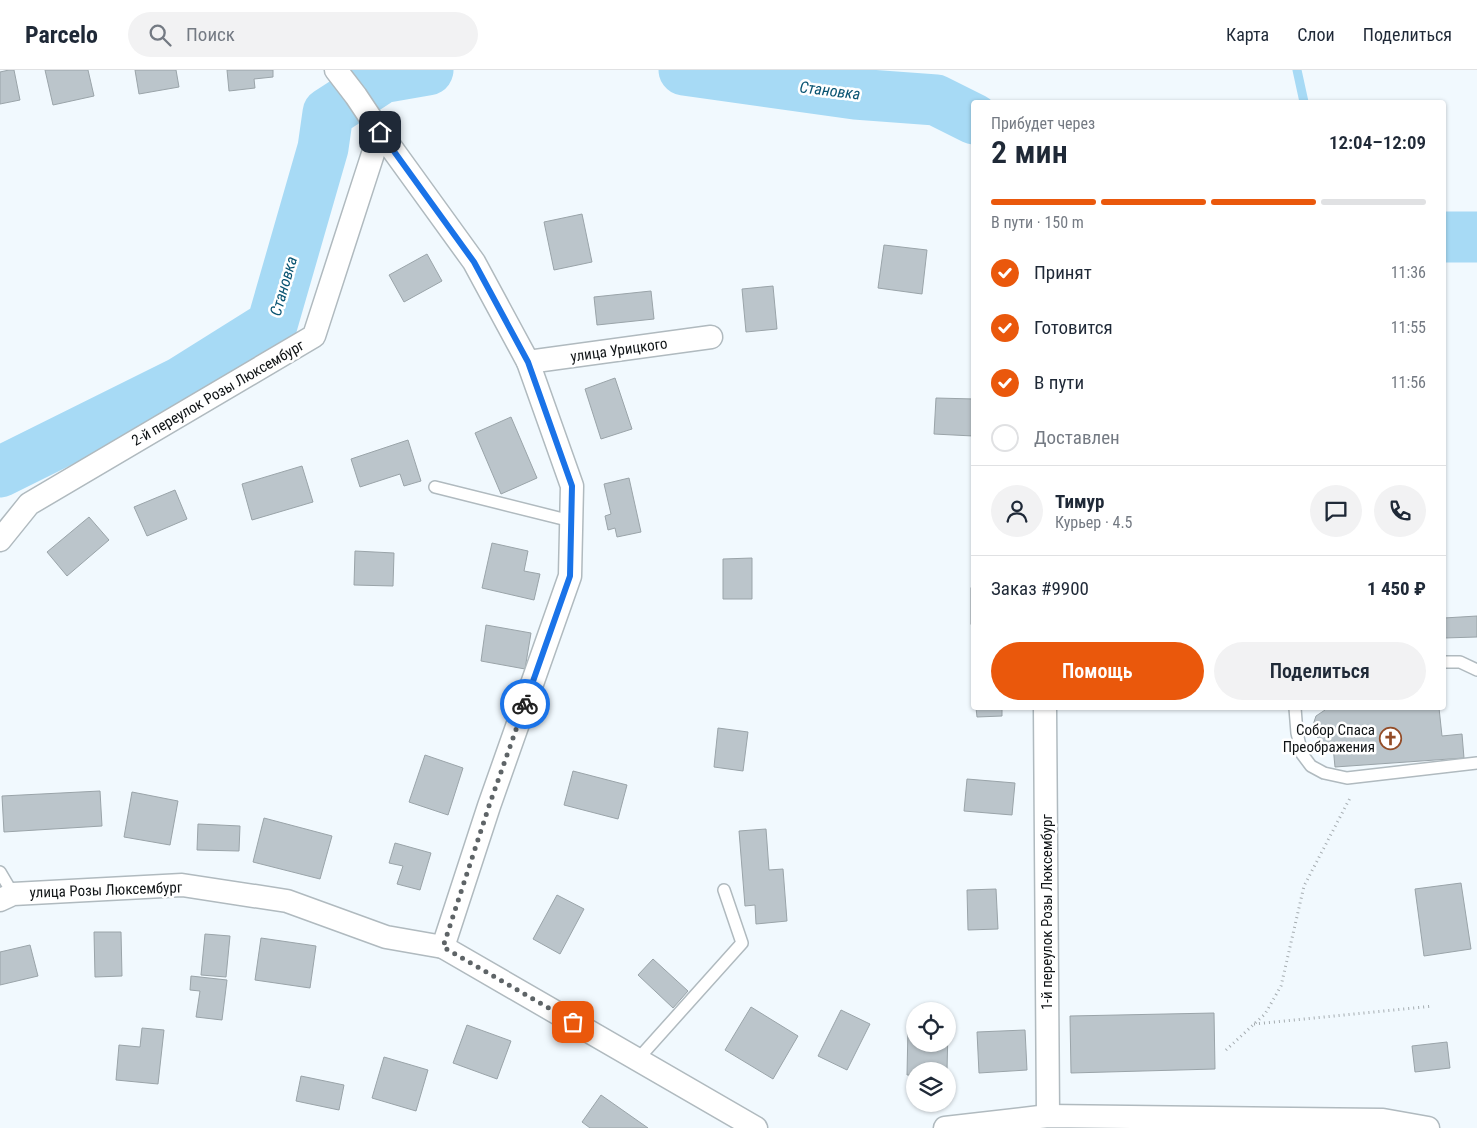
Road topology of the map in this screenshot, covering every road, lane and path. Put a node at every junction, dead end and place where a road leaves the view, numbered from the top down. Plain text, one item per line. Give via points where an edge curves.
1 (336, 70) edge
2 (380, 132) junction
3 (711, 337) dead end
4 (528, 362) junction
5 (435, 487) dead end
6 (571, 521) junction
7 (0, 540) edge
8 (1446, 662) edge
9 (1477, 670) edge
10 (1045, 710) edge
11 (1295, 710) edge
12 (1477, 763) edge
13 (1360, 777) junction
14 (0, 872) edge
15 (724, 890) dead end
16 (7, 897) edge
17 (443, 947) junction
18 (1433, 1006) dead end
19 (1253, 1024) junction
20 (1226, 1050) dead end
21 (638, 1059) junction
22 (1048, 1116) junction
23 (756, 1128) edge
24 (945, 1128) edge
25 (1428, 1128) edge

1 - 2 street
2 - 4 street via 474,262
2 - 7 street, 2-й переулок Розы Люксембург via 314,336 29,504
3 - 4 street, улица Урицкого
4 - 6 street via 572,486
5 - 6 lane
6 - 17 street via 570,576
8 - 9 lane via 1460,662
10 - 22 street, 1-й переулок Розы Люксембург
11 - 13 lane via 1296,733 1302,754 1311,766 1324,773
12 - 13 lane
13 - 19 path via 1304,886 1280,986 1265,1014
14 - 16 lane
15 - 21 lane via 742,943
16 - 17 street, улица Розы Люксембург via 182,885 287,901 386,937
17 - 21 street, улица Розы Люксембург
18 - 19 path
19 - 20 path
21 - 23 street, улица Розы Люксембург
22 - 24 street
22 - 25 street via 1383,1120

